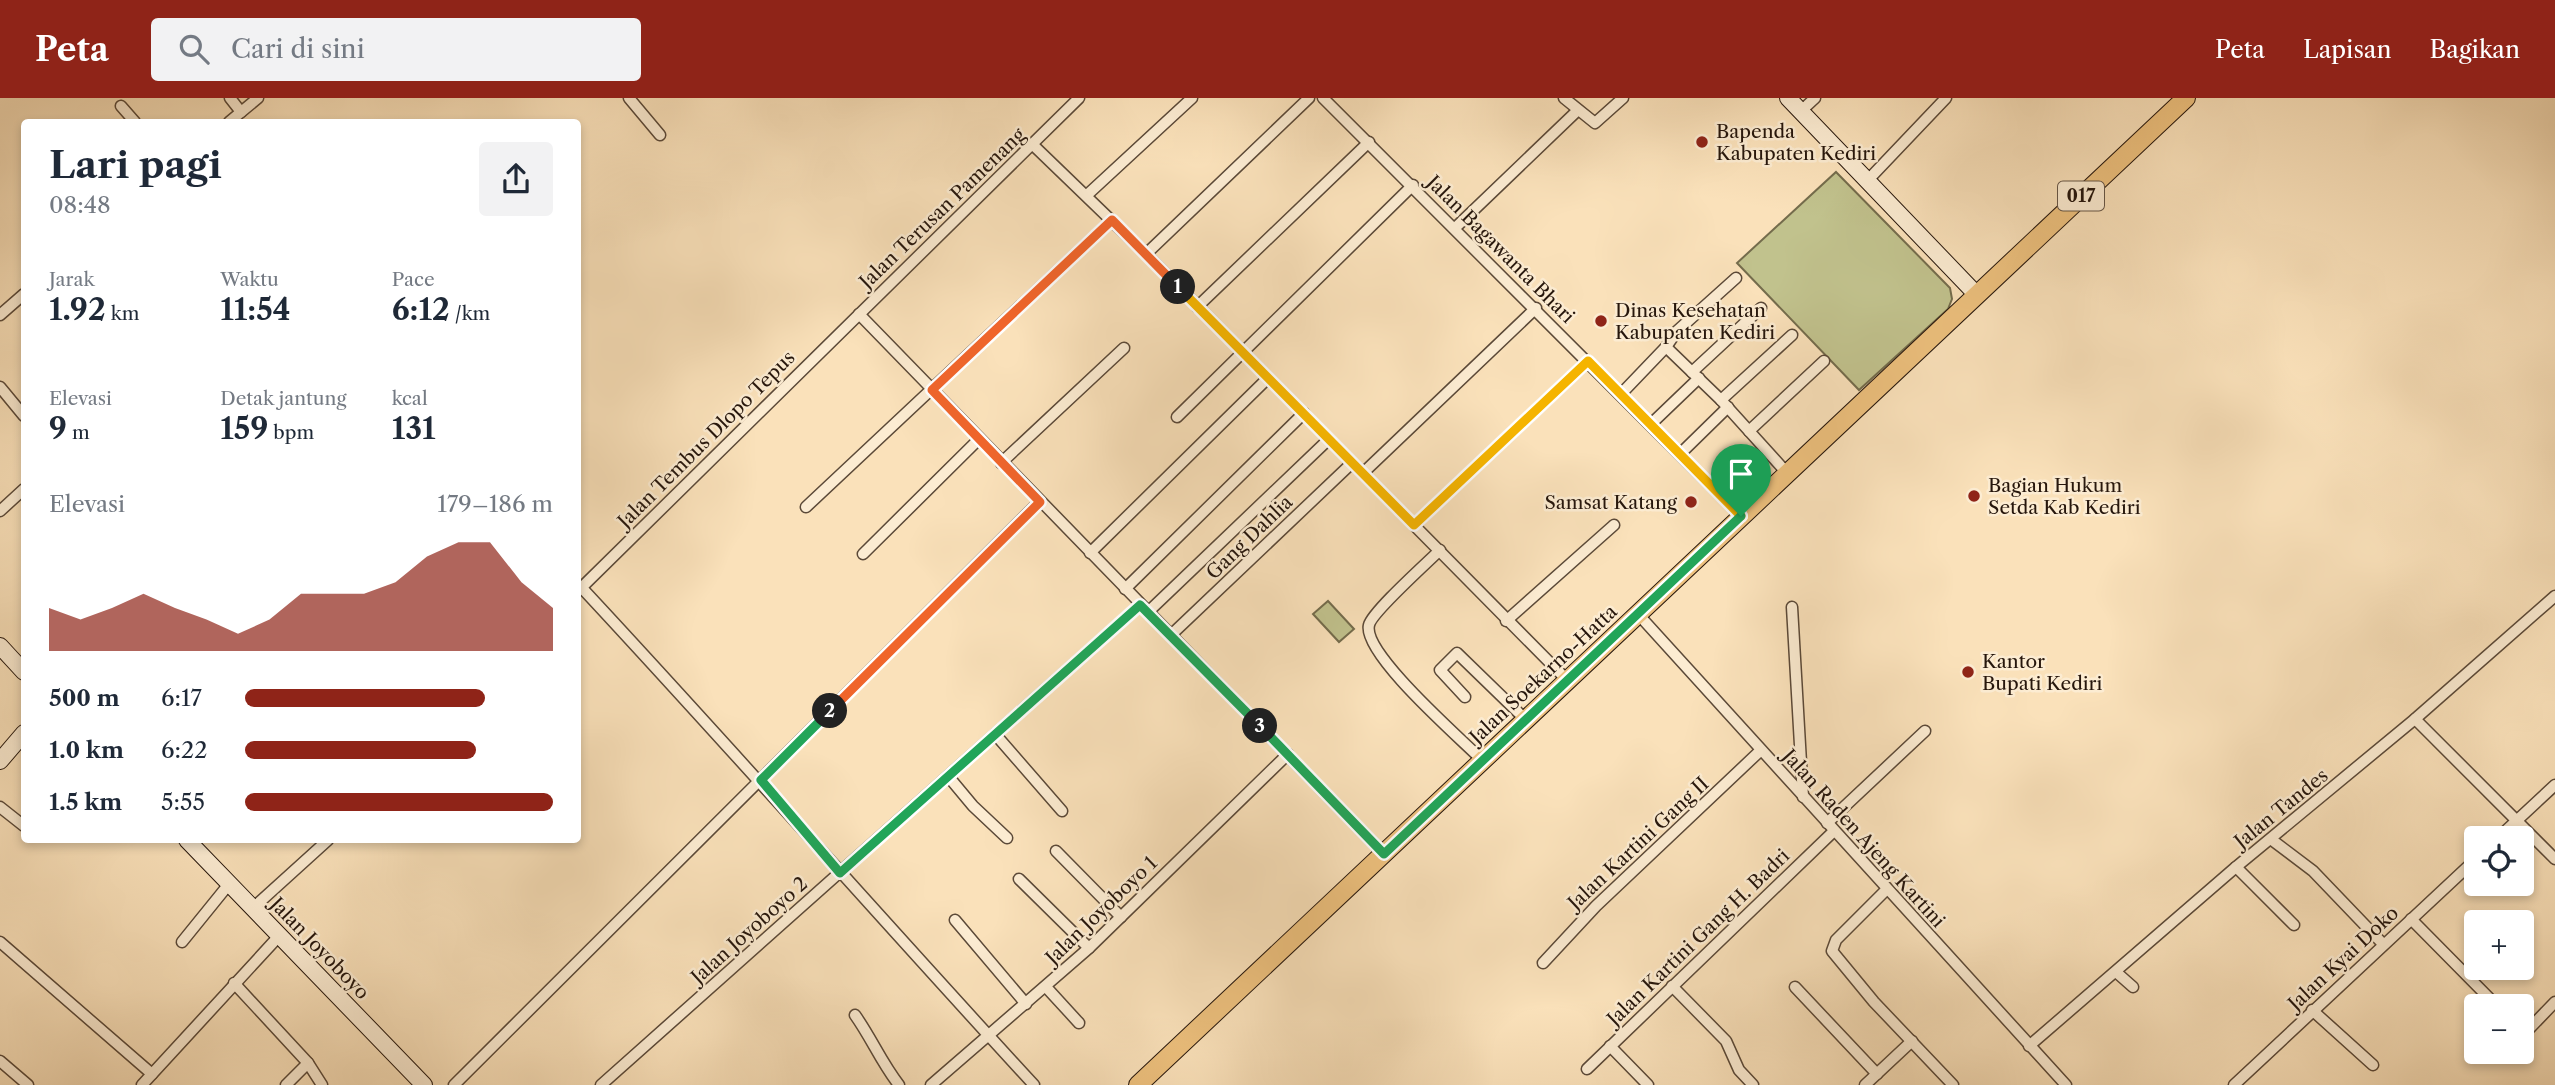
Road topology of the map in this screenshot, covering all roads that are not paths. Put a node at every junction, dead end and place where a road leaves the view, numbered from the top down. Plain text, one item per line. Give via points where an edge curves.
1 (230, 98) edge
2 (258, 98) edge
3 (629, 98) edge
4 (1079, 98) edge
5 (1192, 98) edge
6 (1309, 98) edge
7 (1323, 98) edge
8 (1564, 98) edge
9 (1623, 98) edge
10 (1788, 98) edge
11 (1815, 98) edge
12 (1946, 98) edge
13 (2186, 98) edge
14 (121, 106) dead end
15 (1577, 111) junction
16 (1801, 111) junction
17 (241, 112) junction
18 (132, 119) edge
19 (233, 119) edge
20 (660, 135) dead end
21 (1369, 142) junction
22 (1032, 144) junction
23 (1868, 180) junction
24 (1413, 185) junction
25 (1087, 195) junction
26 (1112, 220) junction
27 (1455, 228) junction
28 (1146, 254) junction
29 (1736, 278) dead end
30 (1976, 294) junction
31 (21, 297) edge
32 (1197, 307) junction
33 (1536, 308) junction
34 (1761, 308) dead end
35 (859, 314) junction
36 (0, 315) edge
37 (1792, 335) dead end
38 (1666, 347) junction
39 (1124, 348) dead end
40 (1242, 351) junction
41 (1588, 361) junction
42 (1824, 361) dead end
43 (1695, 375) junction
44 (1268, 377) junction
45 (0, 387) edge
46 (932, 390) junction
47 (1621, 394) junction
48 (1724, 404) junction
49 (21, 412) edge
50 (1304, 413) junction
51 (1177, 417) dead end
52 (1651, 424) junction
53 (1749, 431) junction
54 (979, 439) junction
55 (1329, 439) junction
56 (1680, 454) junction
57 (1001, 463) junction
58 (1352, 463) junction
59 (1787, 473) junction
60 (1363, 474) junction
61 (21, 492) edge
62 (1040, 502) junction
63 (806, 507) dead end
64 (0, 511) edge
65 (1741, 516) junction
66 (1414, 525) junction
67 (1614, 526) dead end
68 (1440, 550) junction
69 (1090, 553) junction
70 (863, 554) dead end
71 (581, 588) edge
72 (1125, 589) junction
73 (581, 590) edge
74 (2555, 596) edge
75 (1792, 607) dead end
76 (1144, 609) junction
77 (1638, 614) junction
78 (1506, 621) junction
79 (1171, 635) junction
80 (0, 646) edge
81 (21, 669) edge
82 (1567, 680) junction
83 (1465, 696) dead end
84 (1525, 719) junction
85 (2415, 719) junction
86 (1925, 731) dead end
87 (995, 734) junction
88 (21, 736) edge
89 (1760, 751) junction
90 (1287, 754) junction
91 (1482, 759) junction
92 (0, 761) edge
93 (948, 776) junction
94 (761, 780) junction
95 (2555, 785) edge
96 (1803, 797) junction
97 (0, 807) edge
98 (1062, 811) dead end
99 (2517, 821) junction
100 (21, 824) edge
101 (2511, 826) edge
102 (1830, 827) junction
103 (1007, 838) dead end
104 (2272, 841) junction
105 (190, 843) edge
106 (325, 843) edge
107 (1056, 851) dead end
108 (1384, 854) junction
109 (2555, 859) edge
110 (2236, 867) junction
111 (2464, 870) edge
112 (840, 873) junction
113 (1019, 879) dead end
114 (229, 884) junction
115 (1887, 889) junction
116 (253, 908) junction
117 (1121, 918) junction
118 (2412, 919) junction
119 (955, 920) dead end
120 (2294, 925) dead end
121 (279, 936) junction
122 (0, 942) edge
123 (182, 942) dead end
124 (2383, 944) junction
125 (1089, 948) junction
126 (1543, 963) dead end
127 (2116, 972) junction
128 (234, 983) junction
129 (1046, 986) junction
130 (1672, 986) junction
131 (2133, 986) dead end
132 (1795, 987) dead end
133 (2485, 994) edge
134 (2555, 1002) edge
135 (1026, 1004) junction
136 (2312, 1010) junction
137 (855, 1015) dead end
138 (1079, 1023) dead end
139 (2534, 1024) edge
140 (989, 1037) junction
141 (1912, 1041) junction
142 (1610, 1046) junction
143 (2029, 1046) junction
144 (0, 1061) edge
145 (308, 1063) junction
146 (2373, 1065) dead end
147 (1587, 1069) dead end
148 (152, 1074) junction
149 (1877, 1074) junction
150 (2240, 1083) edge
151 (605, 1084) edge
152 (28, 1085) edge
153 (142, 1085) edge
154 (286, 1085) edge
155 (322, 1085) edge
156 (424, 1085) edge
157 (454, 1085) edge
158 (899, 1085) edge
159 (931, 1085) edge
160 (1034, 1085) edge
161 (1138, 1085) edge
162 (1648, 1085) edge
163 (1754, 1085) edge
164 (1865, 1085) edge
165 (1952, 1085) edge
166 (2066, 1085) edge

1 - 17 street
2 - 17 street
3 - 20 street
4 - 22 street, Jalan Terusan Pamenang
5 - 25 street
6 - 28 street
7 - 21 street, Jalan Bagawanta Bhari
8 - 15 street
9 - 15 street via 1595,123
10 - 16 main road
11 - 16 street
12 - 23 street
13 - 30 main road, 017
14 - 18 street
15 - 27 street
16 - 23 main road
17 - 19 street
21 - 24 street, Jalan Bagawanta Bhari
21 - 32 street
22 - 25 street
22 - 35 street, Jalan Terusan Pamenang
23 - 30 main road
24 - 27 street, Jalan Bagawanta Bhari
24 - 40 street
25 - 26 street
26 - 28 street
26 - 46 street
27 - 33 street, Jalan Bagawanta Bhari
28 - 32 street
29 - 38 street via 1677,331
30 - 59 main road, Jalan Soekarno-Hatta / 017
31 - 36 street
32 - 40 street
33 - 41 street, Jalan Bagawanta Bhari
33 - 60 street
34 - 43 street
35 - 46 street
35 - 71 street, Jalan Tembus Dlopo Tepus
37 - 48 street
38 - 43 street
38 - 47 street
39 - 57 street
40 - 44 street
40 - 51 street
41 - 47 street, Jalan Bagawanta Bhari
41 - 66 street
42 - 53 street
43 - 48 street
43 - 52 street
44 - 50 street
44 - 69 street
45 - 49 street
46 - 54 street
46 - 63 street
47 - 52 street, Jalan Bagawanta Bhari
48 - 53 street
48 - 56 street
50 - 55 street
50 - 72 street
52 - 56 street, Jalan Bagawanta Bhari
53 - 59 street
54 - 57 street
54 - 70 street
55 - 58 street
55 - 76 street, Jalan Joyoboyo 2
56 - 65 street, Jalan Bagawanta Bhari
57 - 62 street
58 - 60 street
58 - 79 street, Gang Dahlia
59 - 65 main road, Jalan Soekarno-Hatta / 017
60 - 66 street
61 - 64 street
62 - 69 street
62 - 94 street
65 - 77 main road, Jalan Soekarno-Hatta / 017
66 - 68 street
67 - 78 street
68 - 78 street
68 - 91 street via 1371,620 1369,636 1384,663
69 - 72 street
72 - 76 street
73 - 94 street
74 - 85 street, Jalan Tandes
75 - 96 street
76 - 79 street
76 - 87 street, Jalan Joyoboyo 2
77 - 82 main road, Jalan Soekarno-Hatta / 017
77 - 89 street, Jalan Raden Ajeng Kartini
78 - 82 street
79 - 90 street
80 - 81 main road
82 - 84 main road, Jalan Soekarno-Hatta / 017
83 - 84 street via 1440,670 1457,653
84 - 91 main road, Jalan Soekarno-Hatta / 017
85 - 99 street
85 - 104 street, Jalan Tandes
86 - 102 street, Jalan Kartini Gang H. Badri
87 - 93 street, Jalan Joyoboyo 2
87 - 98 street
88 - 92 main road
89 - 96 street, Jalan Raden Ajeng Kartini
89 - 126 street, Jalan Kartini Gang II via 1587,915
90 - 108 street
90 - 117 street, Jalan Joyoboyo 1
91 - 108 main road, Jalan Soekarno-Hatta / 017
93 - 103 street
93 - 112 street, Jalan Joyoboyo 2
94 - 112 street
94 - 157 street
95 - 99 street
96 - 102 street, Jalan Raden Ajeng Kartini
97 - 100 street
99 - 101 street
99 - 109 street
102 - 115 street, Jalan Raden Ajeng Kartini
102 - 130 street, Jalan Kartini Gang H. Badri
104 - 110 street, Jalan Tandes
104 - 124 street via 2312,871
105 - 114 main road, Jalan Joyoboyo
106 - 116 street
107 - 117 street
108 - 161 main road, Jalan Soekarno-Hatta / 017
110 - 120 street
110 - 127 street, Jalan Tandes
111 - 118 street, Jalan Kyai Doko
112 - 140 street
112 - 151 street, Jalan Joyoboyo 2
113 - 125 street
114 - 116 main road, Jalan Joyoboyo
114 - 123 street
115 - 141 street via 1831,947
115 - 143 street, Jalan Raden Ajeng Kartini
116 - 121 main road, Jalan Joyoboyo
117 - 125 street, Jalan Joyoboyo 1
118 - 124 street, Jalan Kyai Doko
118 - 133 street
119 - 135 street
121 - 128 street
121 - 156 main road, Jalan Joyoboyo
122 - 148 street
124 - 136 street, Jalan Kyai Doko
125 - 129 street, Jalan Joyoboyo 1
127 - 131 street
127 - 143 street, Jalan Tandes
128 - 145 street
128 - 148 street
129 - 135 street, Jalan Joyoboyo 1
129 - 138 street
130 - 142 street, Jalan Kartini Gang H. Badri
130 - 163 street via 1726,1041 1739,1070
132 - 149 street
134 - 139 street
135 - 140 street, Jalan Joyoboyo 1
136 - 146 street
136 - 150 street, Jalan Kyai Doko
137 - 158 street
140 - 159 street, Jalan Joyoboyo 1
140 - 160 street
141 - 149 street
141 - 165 street
142 - 147 street, Jalan Kartini Gang H. Badri
142 - 162 street
143 - 166 street, Jalan Raden Ajeng Kartini
144 - 152 street
145 - 154 street
145 - 155 street
148 - 153 street
149 - 164 street

